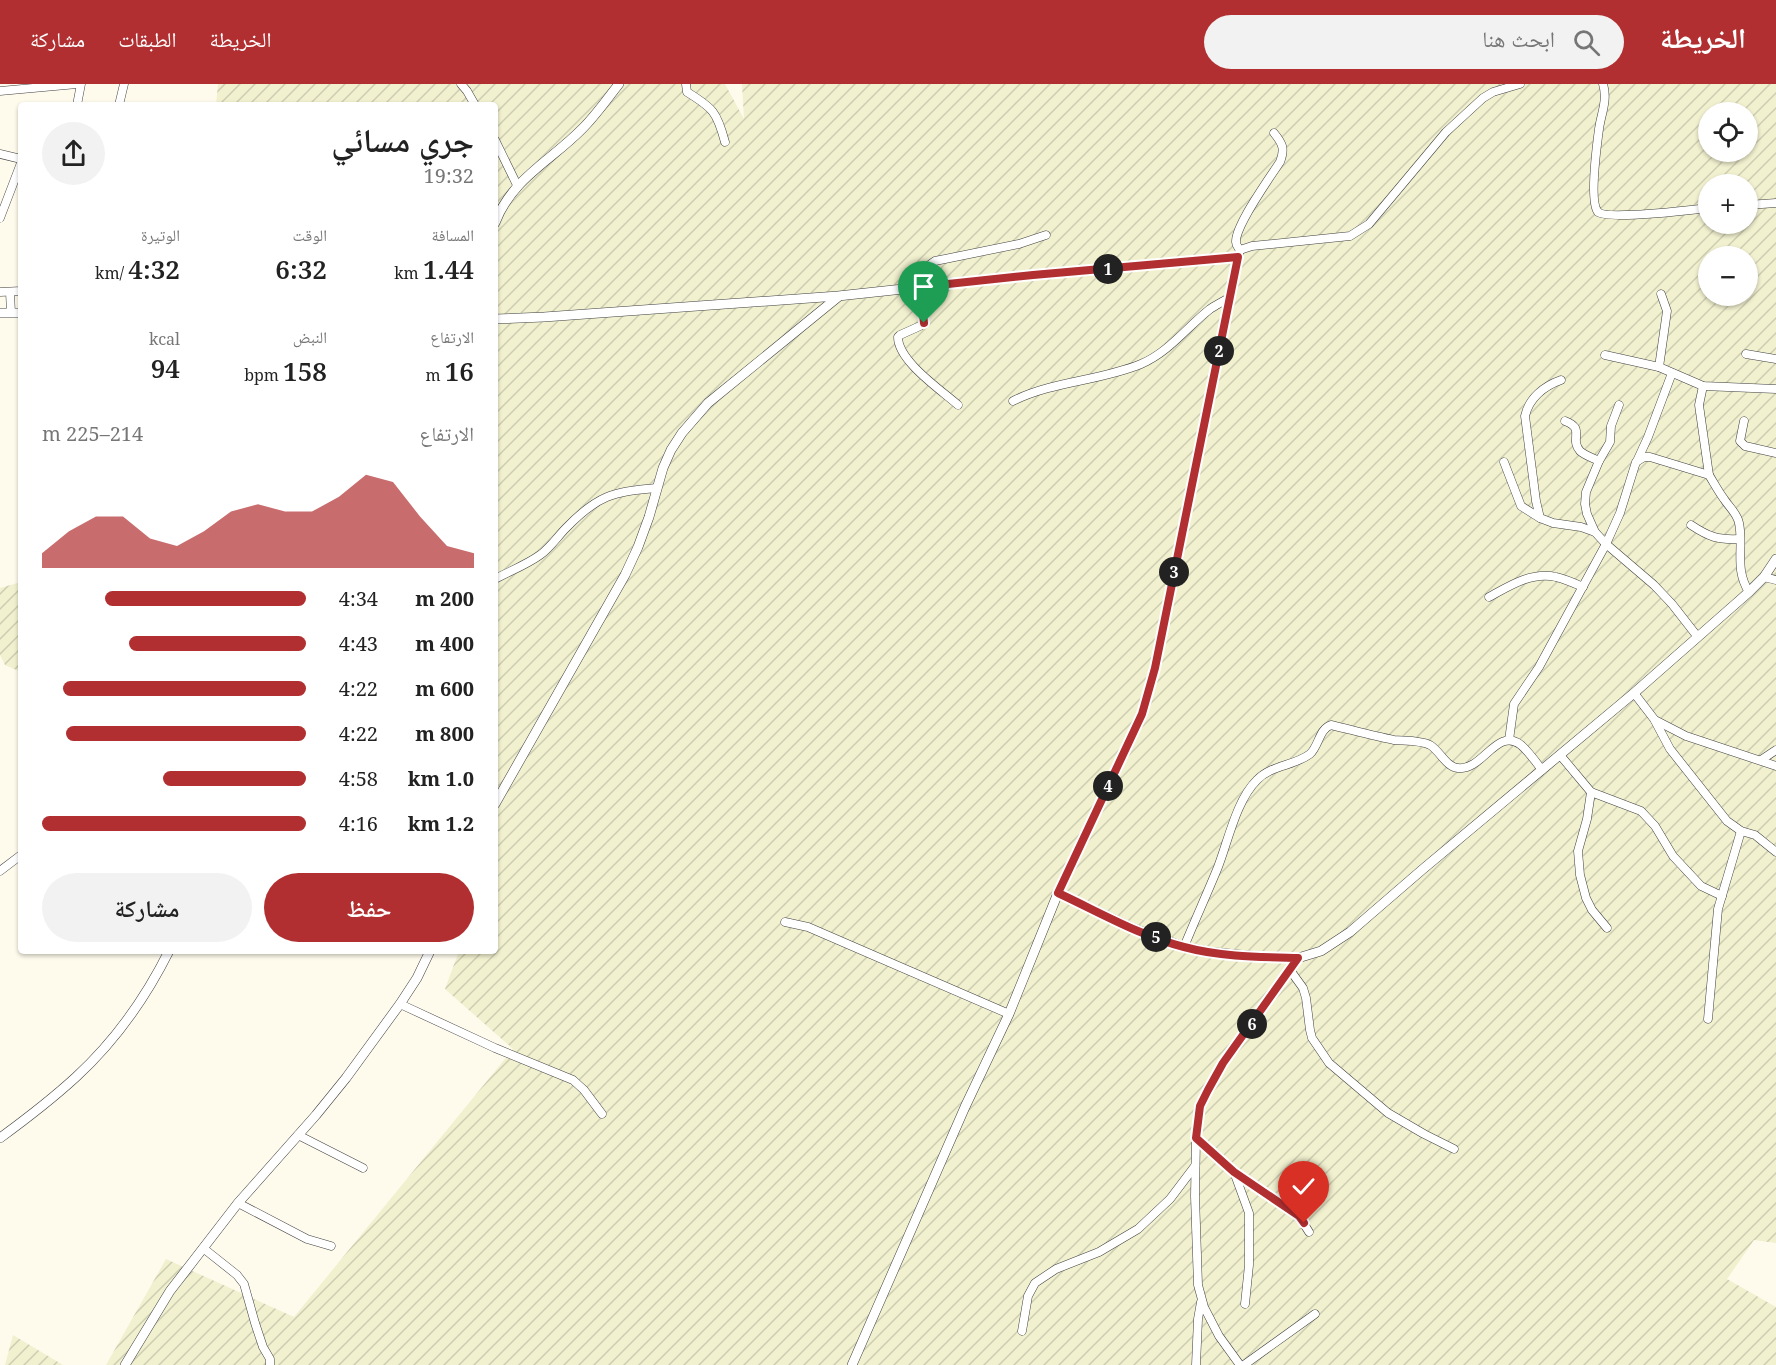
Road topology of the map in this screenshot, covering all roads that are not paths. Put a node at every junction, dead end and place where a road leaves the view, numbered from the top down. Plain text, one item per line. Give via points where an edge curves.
1 (79, 84) edge
2 (124, 84) edge
3 (460, 84) edge
4 (619, 84) edge
5 (686, 84) edge
6 (1520, 84) edge
7 (1603, 84) edge
8 (0, 92) edge
9 (77, 102) edge
10 (120, 102) edge
11 (473, 102) edge
12 (1274, 133) dead end
13 (725, 142) dead end
14 (498, 146) edge
15 (0, 154) edge
16 (18, 160) edge
17 (18, 169) edge
18 (517, 185) junction
19 (1776, 203) edge
20 (1758, 204) edge
21 (1698, 209) edge
22 (498, 216) edge
23 (0, 218) edge
24 (1046, 235) dead end
25 (1239, 254) junction
26 (924, 287) junction
27 (18, 291) edge
28 (0, 292) edge
29 (10, 292) junction
30 (1661, 294) dead end
31 (838, 296) junction
32 (1230, 297) junction
33 (0, 313) edge
34 (16, 314) edge
35 (498, 319) edge
36 (1746, 354) dead end
37 (1605, 355) dead end
38 (1776, 359) edge
39 (1659, 368) junction
40 (1671, 374) junction
41 (1561, 381) dead end
42 (1702, 386) junction
43 (1776, 389) edge
44 (1012, 402) dead end
45 (958, 405) dead end
46 (1619, 405) dead end
47 (1565, 421) dead end
48 (1744, 421) dead end
49 (1776, 453) edge
50 (1599, 460) junction
51 (1504, 462) dead end
52 (1636, 462) junction
53 (1709, 475) junction
54 (657, 488) junction
55 (1540, 518) junction
56 (1691, 525) dead end
57 (1595, 532) junction
58 (1739, 539) junction
59 (1606, 543) junction
60 (1776, 559) edge
61 (498, 577) edge
62 (1764, 577) junction
63 (1776, 580) edge
64 (1583, 587) junction
65 (1749, 592) junction
66 (1489, 597) dead end
67 (1697, 636) junction
68 (1634, 693) junction
69 (1654, 719) junction
70 (1509, 740) junction
71 (1776, 750) edge
72 (1560, 755) junction
73 (1761, 760) junction
74 (1776, 766) edge
75 (1542, 770) junction
76 (1591, 792) junction
77 (498, 799) edge
78 (1741, 831) junction
79 (1776, 852) edge
80 (18, 857) edge
81 (0, 871) edge
82 (1058, 893) junction
83 (1722, 896) junction
84 (785, 922) dead end
85 (1607, 928) dead end
86 (1184, 947) junction
87 (167, 954) edge
88 (429, 954) edge
89 (1298, 958) junction
90 (1290, 970) junction
91 (400, 1004) junction
92 (1009, 1014) junction
93 (1708, 1019) dead end
94 (602, 1114) dead end
95 (298, 1135) junction
96 (0, 1138) edge
97 (1196, 1138) junction
98 (1454, 1149) dead end
99 (1196, 1165) junction
100 (363, 1168) dead end
101 (1234, 1172) junction
102 (238, 1203) junction
103 (1309, 1232) dead end
104 (331, 1246) dead end
105 (204, 1248) junction
106 (1202, 1300) junction
107 (1245, 1304) dead end
108 (1315, 1314) dead end
109 (1022, 1331) dead end
110 (125, 1365) edge
111 (270, 1365) edge
112 (852, 1365) edge
113 (1196, 1365) edge
114 (1242, 1365) edge

1 - 8 street
1 - 9 street
2 - 10 street
3 - 11 street
4 - 18 street via 584,128
5 - 13 street via 687,92 715,112
6 - 25 street via 1483,98 1446,132 1360,231 1350,236 1252,246
7 - 21 street via 1605,101 1594,188 1596,209 1600,214 1615,215
12 - 25 street via 1283,146 1283,154 1240,225 1236,239
14 - 18 street
15 - 16 street
17 - 23 street
18 - 22 street
19 - 20 street
24 - 26 street via 935,261 928,266
25 - 26 street
25 - 32 street
26 - 31 street
26 - 45 street via 924,323 900,335 898,343 905,357
27 - 29 street
28 - 29 street
29 - 34 street
30 - 39 street via 1667,311
31 - 35 street
31 - 54 street via 708,402 671,450
32 - 44 street via 1154,358 1105,375 1046,388
32 - 82 street via 1142,714
33 - 34 street
36 - 38 street
37 - 39 street
39 - 40 street
40 - 42 street
40 - 52 street
41 - 55 street via 1543,388 1525,416
42 - 43 street
42 - 53 street via 1699,405
46 - 50 street via 1610,442
47 - 50 street via 1576,427 1576,444 1581,452
48 - 49 street via 1740,441 1745,446
50 - 57 street via 1585,504
51 - 55 street via 1521,506
52 - 53 street via 1650,457
52 - 59 street
53 - 58 street via 1737,516
54 - 61 street via 610,494 567,526 543,554
54 - 77 street via 625,575
55 - 57 street
56 - 58 street via 1716,539
57 - 59 street
58 - 65 street via 1740,573
59 - 64 street
59 - 67 street via 1654,585
60 - 62 street
62 - 63 street
62 - 65 street
64 - 66 street via 1557,577 1532,576
64 - 70 street via 1514,704
65 - 67 street
67 - 68 street
68 - 69 street
68 - 72 street
69 - 73 street via 1686,736
69 - 78 street via 1670,749 1727,821
70 - 75 street via 1520,744
70 - 86 street via 1495,746 1476,763 1457,768 1430,745 1331,725 1325,728 1311,753 1266,772 1251,786
71 - 73 street
72 - 75 street
72 - 76 street
73 - 74 street
75 - 89 street via 1350,932 1321,951
76 - 83 street via 1641,811 1673,856 1701,886
76 - 85 street via 1578,851 1580,875 1589,904
78 - 79 street
78 - 83 street
80 - 81 street
82 - 86 street via 1132,928
82 - 92 street
83 - 93 street
84 - 92 street via 808,927
86 - 89 street
87 - 96 street via 117,1034 75,1078
88 - 91 street
89 - 90 street
90 - 97 street via 1223,1063 1200,1106
90 - 98 street via 1303,988 1312,1038 1329,1063 1388,1113
91 - 94 street via 573,1080
91 - 95 street
92 - 112 street
95 - 100 street
95 - 102 street
97 - 99 street
97 - 101 street
99 - 106 street via 1195,1221
99 - 109 street via 1170,1199 1138,1229 1035,1283 1028,1296
101 - 103 street via 1299,1216
101 - 107 street via 1249,1213
102 - 104 street via 307,1239
102 - 105 street
105 - 110 street via 170,1290
105 - 111 street via 244,1284
106 - 113 street
106 - 114 street via 1220,1336
108 - 114 street

